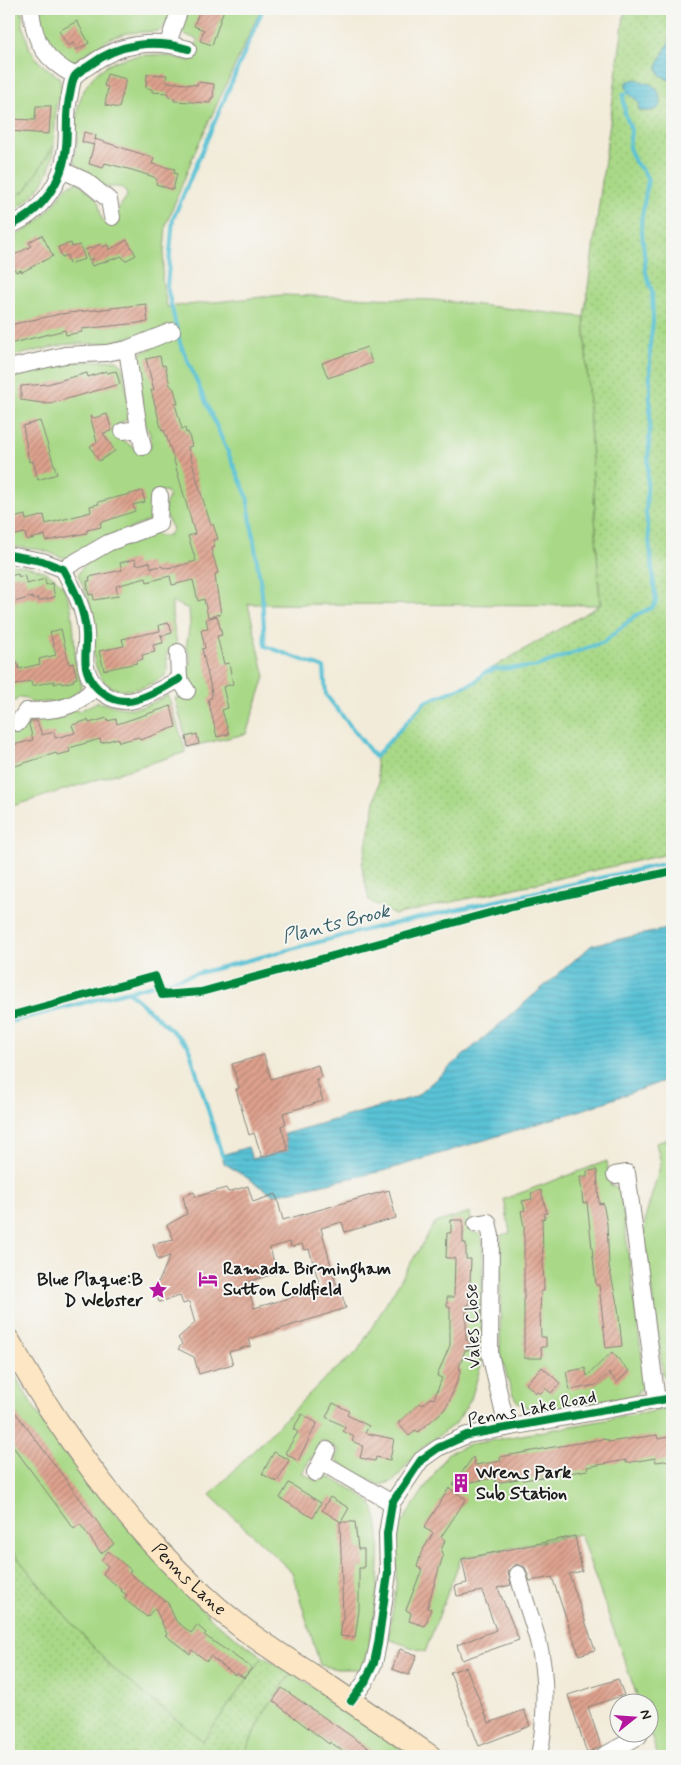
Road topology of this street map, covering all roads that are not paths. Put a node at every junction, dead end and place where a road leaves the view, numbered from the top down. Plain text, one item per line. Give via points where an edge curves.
1 (31, 9) edge
2 (180, 9) edge
3 (168, 43) junction
4 (188, 49) dead end
5 (75, 76) junction
6 (62, 170) junction
7 (112, 217) dead end
8 (9, 226) edge
9 (172, 331) dead end
10 (127, 348) junction
11 (9, 368) edge
12 (140, 428) junction
13 (123, 431) dead end
14 (143, 447) dead end
15 (160, 496) dead end
16 (9, 555) edge
17 (63, 569) junction
18 (178, 652) dead end
19 (95, 687) junction
20 (22, 712) dead end
21 (627, 1173) dead end
22 (488, 1222) dead end
23 (9, 1341) edge
24 (665, 1400) edge
25 (507, 1428) junction
26 (321, 1462) dead end
27 (392, 1503) junction
28 (518, 1574) dead end
29 (351, 1701) junction
30 (628, 1742) edge
31 (430, 1756) edge
32 (540, 1756) edge
33 (603, 1756) edge

1 - 5 street via 41,49
2 - 3 street
3 - 4 street
3 - 5 street via 118,49
5 - 6 street via 68,103
6 - 7 street via 115,196
6 - 8 street via 44,202
9 - 10 street
10 - 11 street via 106,353 65,355
10 - 12 street
12 - 13 street
12 - 14 street
15 - 17 street via 160,524 108,543
16 - 17 street
17 - 19 street via 81,608 86,633 86,667
18 - 19 street via 183,685 137,700 110,697
19 - 20 street via 86,698 59,710
21 - 24 street
22 - 25 street, Vales Close via 491,1236 490,1354
23 - 29 main road, Penns Lane via 61,1428 148,1537 195,1586 245,1630
24 - 25 street, Penns Lake Road
25 - 27 street, Penns Lake Road via 468,1435 438,1448 413,1470
26 - 27 street
27 - 29 street, Penns Lake Road via 387,1534 388,1573 378,1644 374,1663
28 - 32 street via 532,1599 543,1669
29 - 31 main road, Penns Lane
30 - 33 street

